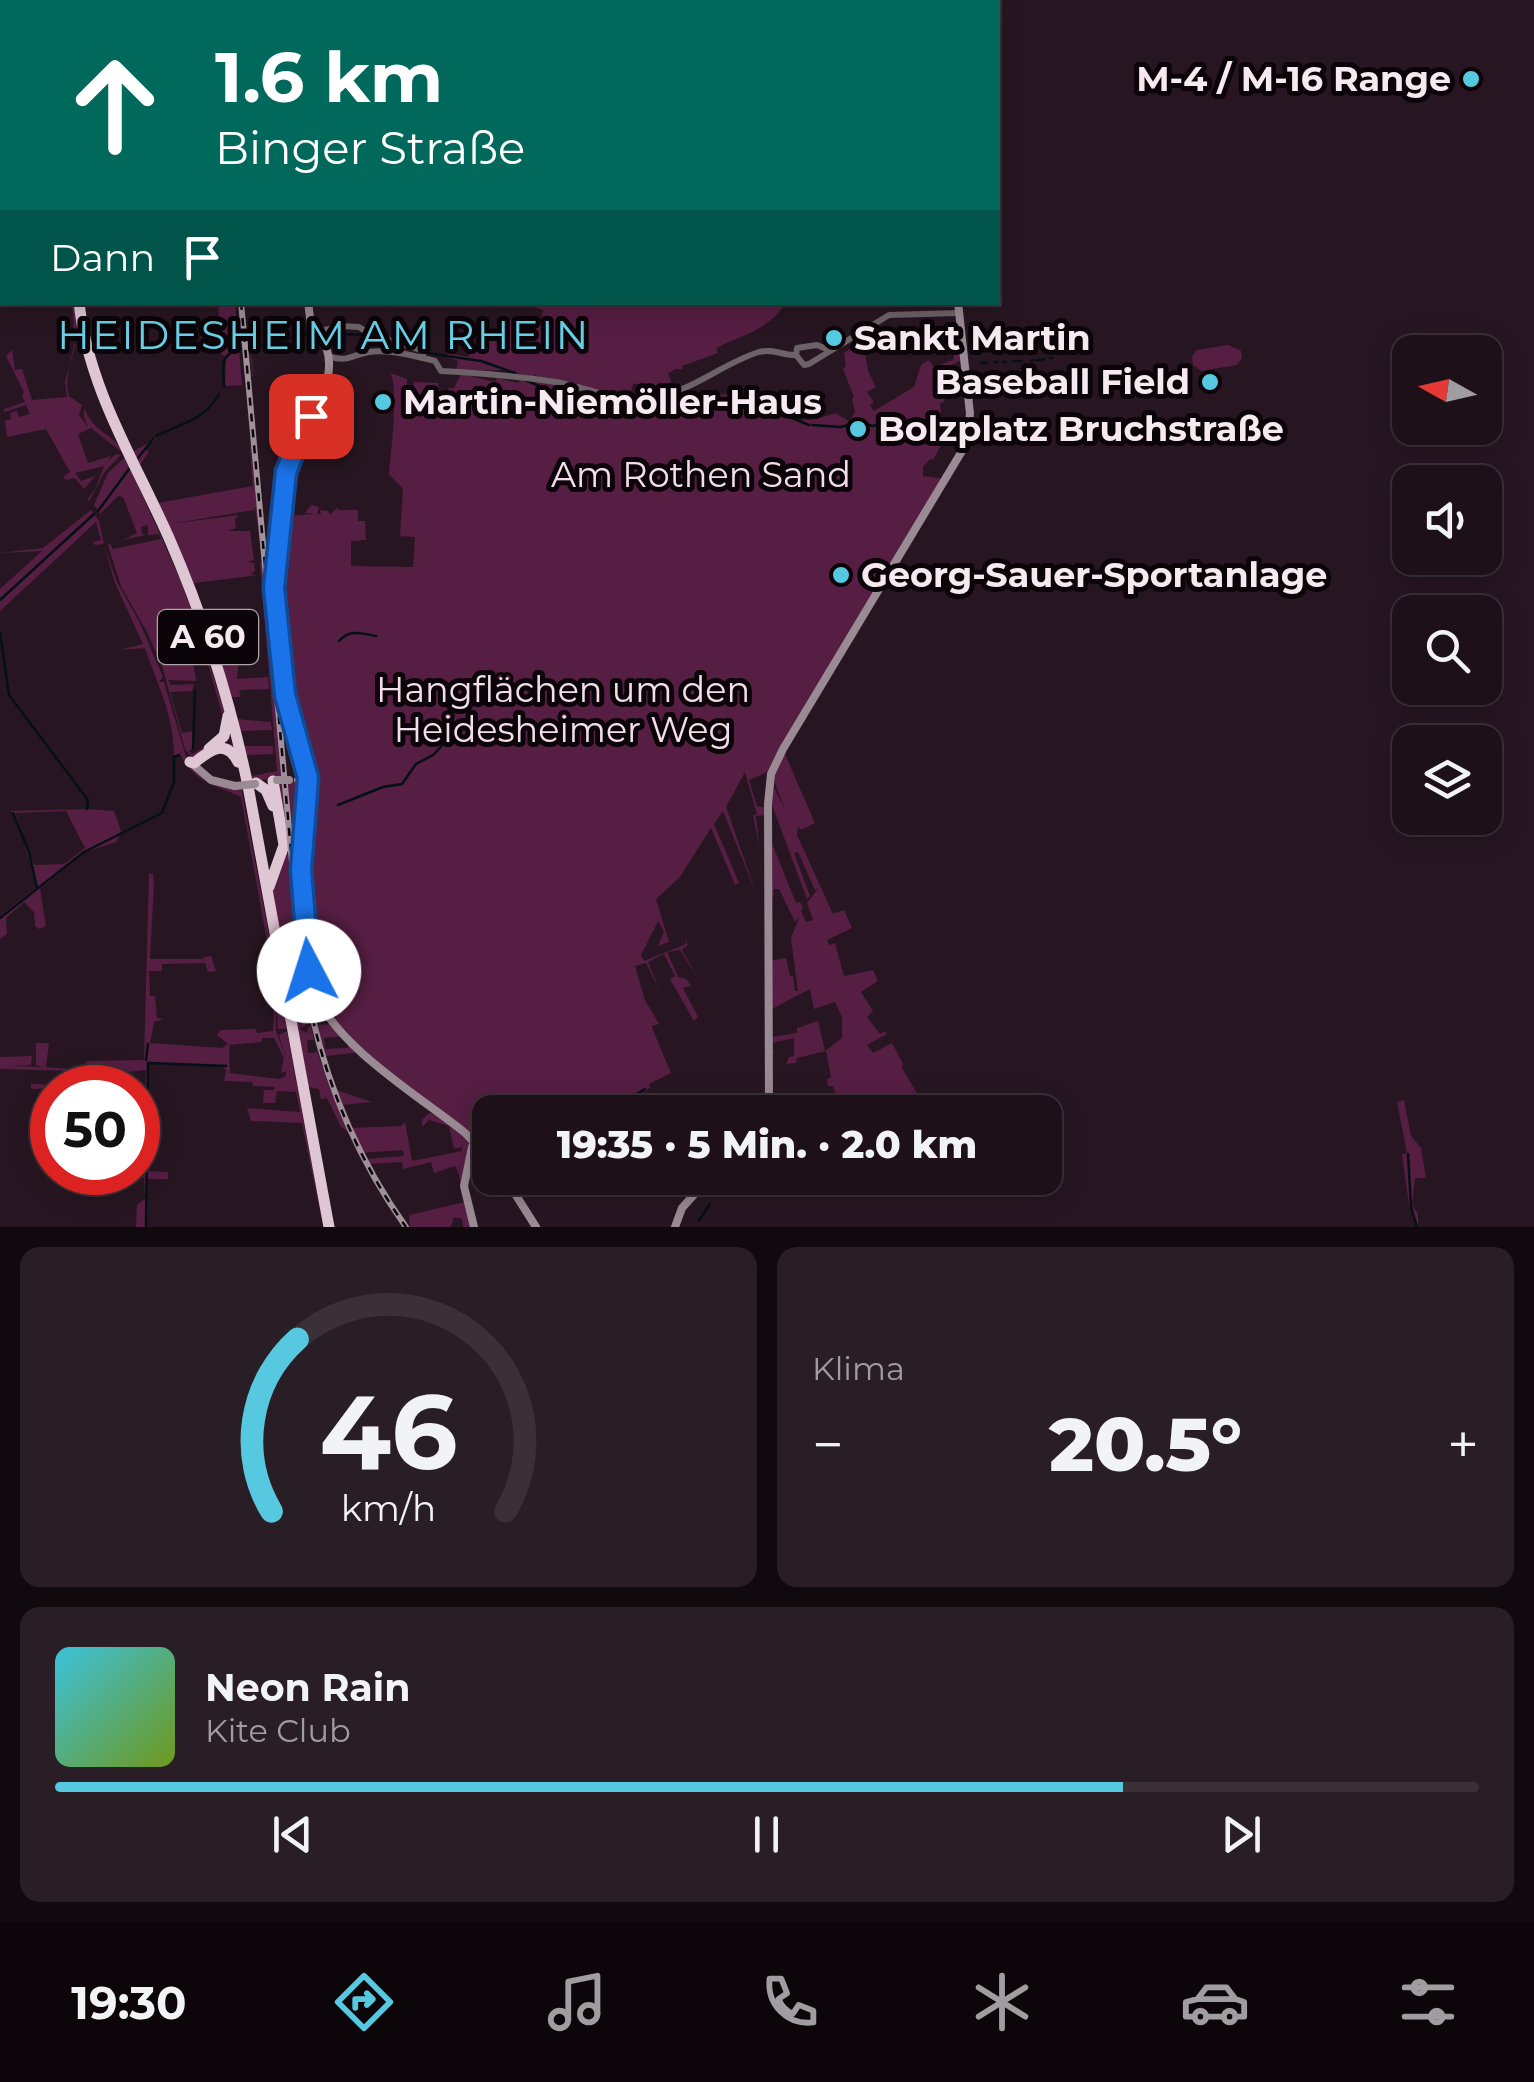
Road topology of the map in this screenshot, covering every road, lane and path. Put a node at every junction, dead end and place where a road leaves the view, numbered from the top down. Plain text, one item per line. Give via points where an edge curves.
1 (309, 305) edge
2 (959, 305) edge
3 (79, 311) edge
4 (960, 313) junction
5 (317, 333) junction
6 (91, 336) dead end
7 (78, 342) dead end
8 (829, 350) junction
9 (795, 353) junction
10 (423, 354) junction
11 (330, 357) junction
12 (121, 441) junction
13 (228, 716) junction
14 (196, 765) junction
15 (240, 766) junction
16 (296, 779) junction
17 (275, 781) junction
18 (256, 784) junction
19 (268, 795) junction
20 (256, 829) junction
21 (269, 900) junction
22 (768, 1095) edge
23 (472, 1147) edge
24 (472, 1158) edge
25 (515, 1195) edge
26 (690, 1195) edge
27 (328, 1227) edge
28 (474, 1227) edge
29 (536, 1227) edge
30 (675, 1227) edge

1 - 5 main road
2 - 4 main road
3 - 6 highway
3 - 7 highway
3 - 12 highway, A 60 via 92,368
4 - 8 street via 889,315
4 - 22 main road via 970,425 965,446 771,774
5 - 10 street via 359,326
5 - 11 main road
8 - 9 street via 818,345
8 - 9 street via 804,365
9 - 10 street via 757,353 650,398 599,395 502,373 439,370
10 - 11 street
11 - 16 main road via 326,389 289,463 278,532 274,588 282,678 306,766
12 - 13 highway, A 60 via 186,586
12 - 20 highway, A 60 via 210,644
13 - 14 highway via 222,738
13 - 15 highway, A 60
14 - 15 highway via 222,747
14 - 18 main road, bridge via 218,783
15 - 27 highway, A 60
16 - 17 main road, bridge
16 - 23 main road via 309,795 301,878 316,996 331,1020 390,1077 462,1131
17 - 18 main road
17 - 19 highway
17 - 21 highway via 284,845 269,880
18 - 19 highway
19 - 20 highway via 279,852 265,853
20 - 21 highway, A 60
21 - 27 highway, A 60
24 - 28 main road via 464,1191
25 - 29 main road
26 - 30 main road

